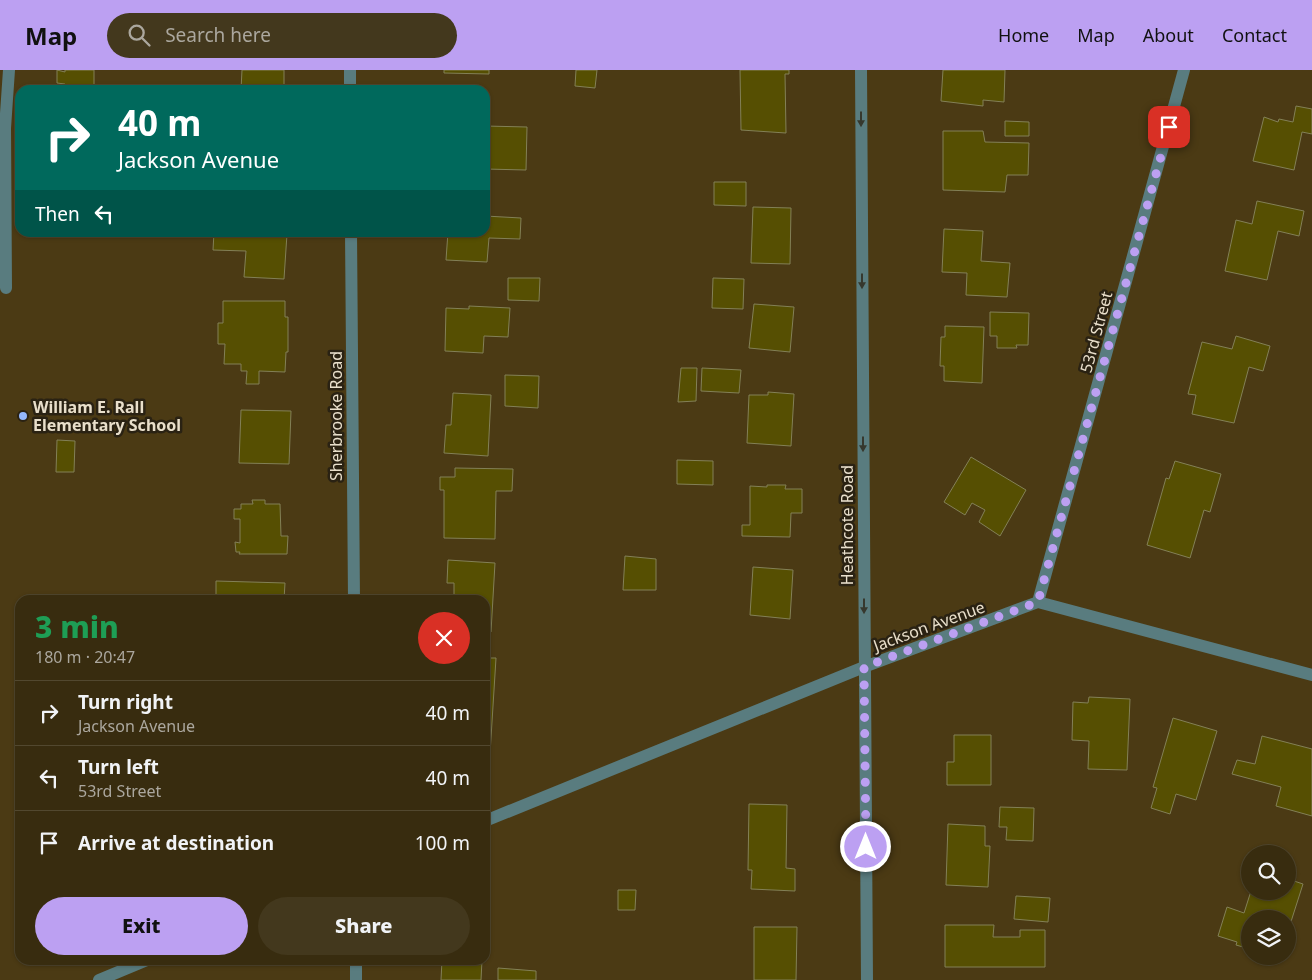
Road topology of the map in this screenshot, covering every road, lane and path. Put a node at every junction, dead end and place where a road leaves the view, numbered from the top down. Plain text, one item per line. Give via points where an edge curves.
1 (9, 70) edge
2 (350, 70) edge
3 (861, 70) edge
4 (1184, 70) edge
5 (350, 85) edge
6 (351, 237) edge
7 (6, 288) dead end
8 (354, 595) edge
9 (1038, 602) junction
10 (864, 667) junction
11 (1312, 675) edge
12 (490, 819) edge
13 (135, 965) edge
14 (356, 965) edge
15 (99, 980) edge
16 (356, 980) edge
17 (866, 980) edge

1 - 7 street via 5,128
2 - 5 street
3 -> 10 street, Heathcote Road
4 - 9 street, 53rd Street
6 - 8 street, Sherbrooke Road
9 - 10 street, Jackson Avenue
9 - 11 street
10 - 12 street, Jackson Avenue
10 - 17 street, Heathcote Road
13 - 15 street
14 - 16 street

